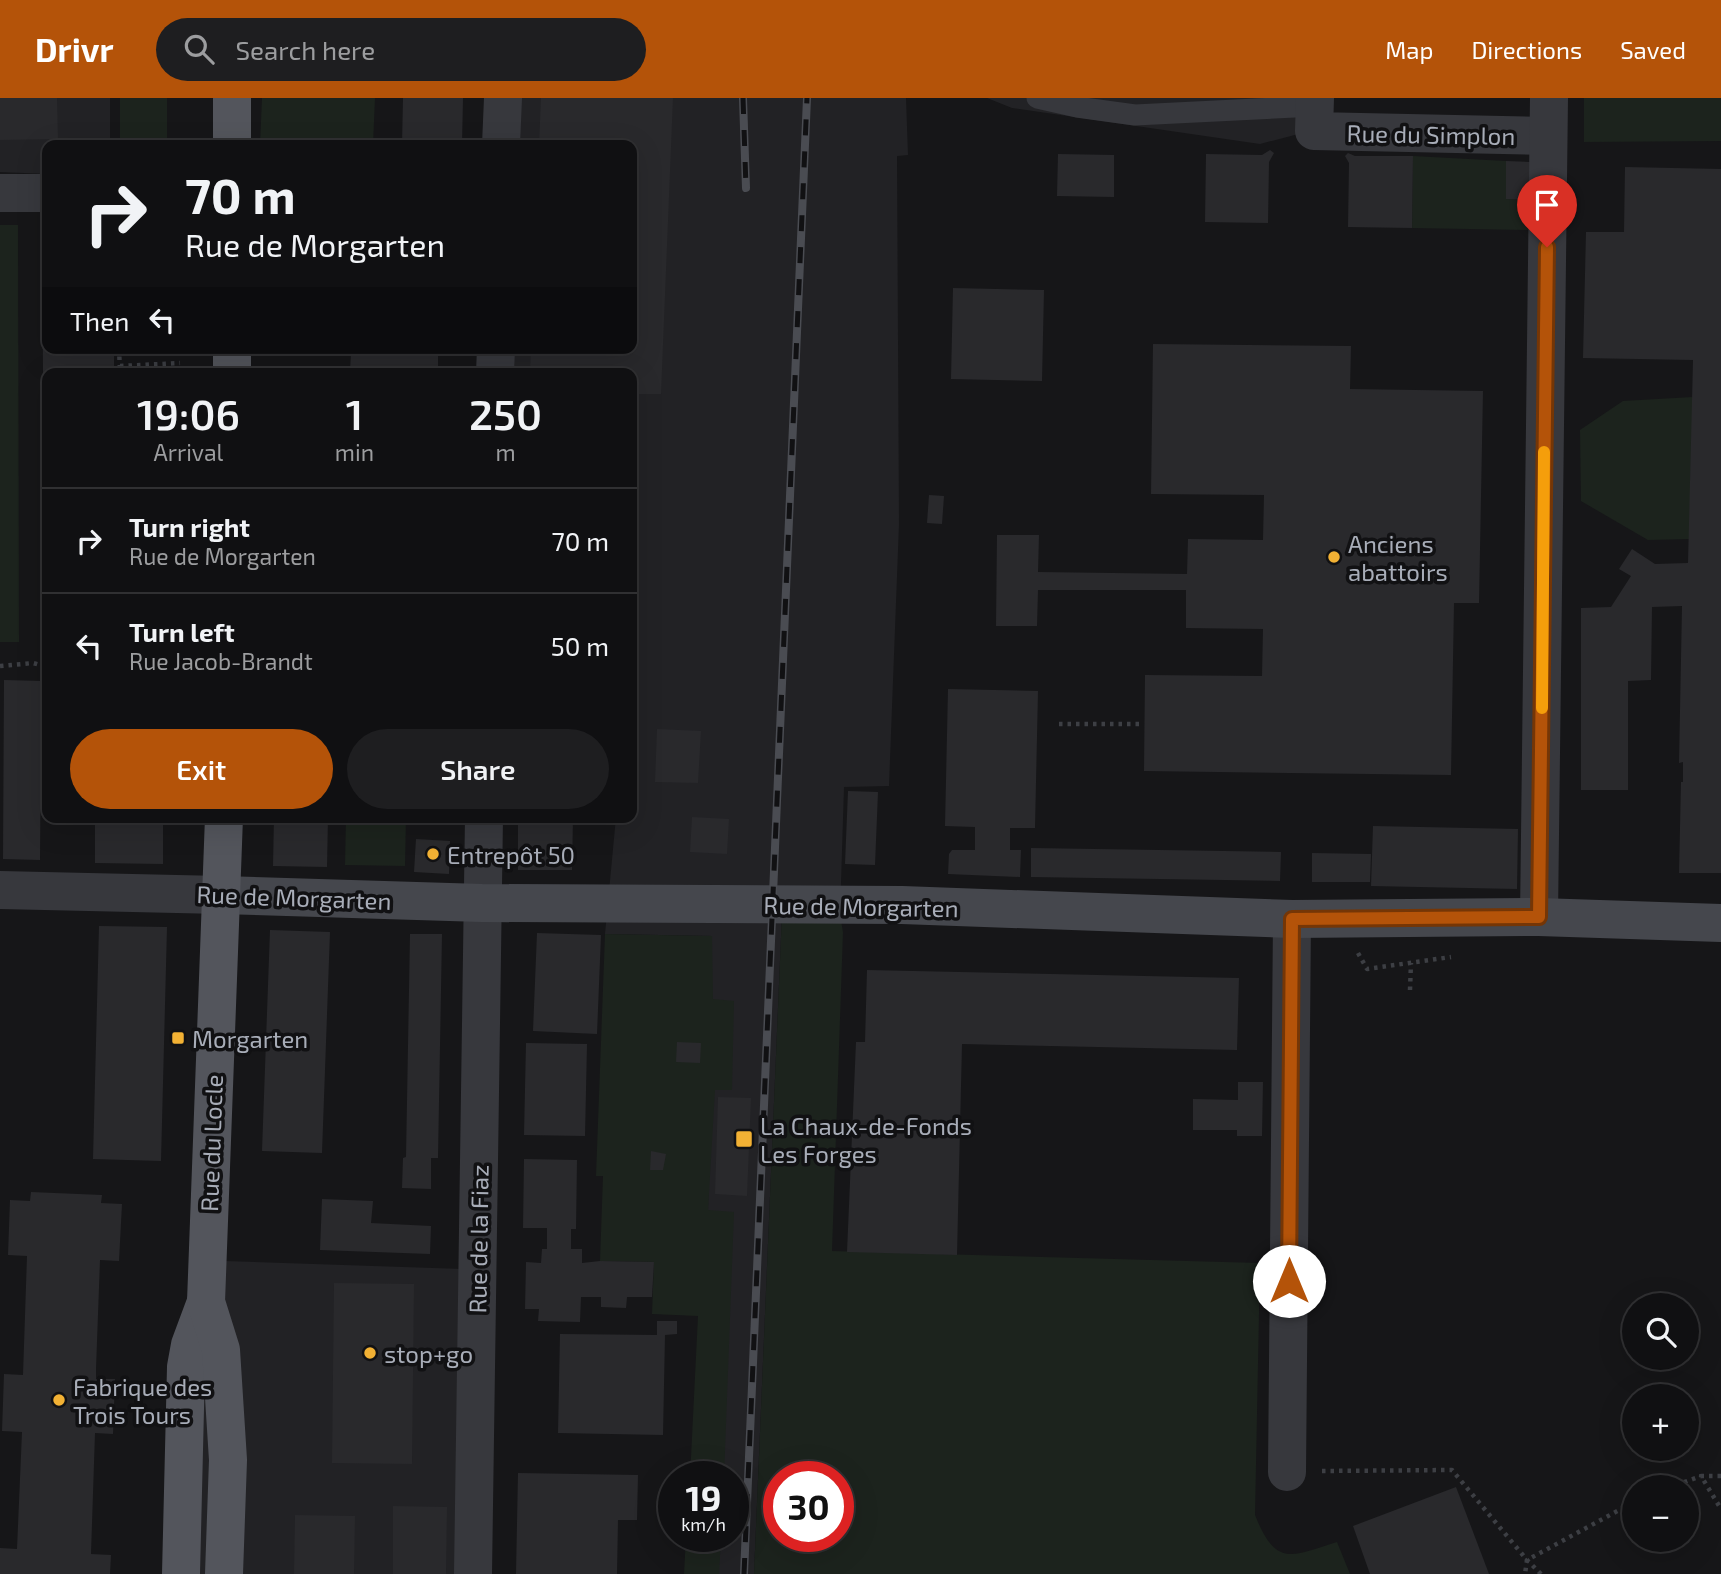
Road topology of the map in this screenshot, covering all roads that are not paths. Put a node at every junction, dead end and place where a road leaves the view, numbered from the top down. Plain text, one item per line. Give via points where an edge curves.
1 (232, 98) edge
2 (503, 98) edge
3 (1037, 98) edge
4 (1549, 98) edge
5 (1315, 112) edge
6 (1548, 136) junction
7 (232, 140) edge
8 (501, 140) edge
9 (0, 193) edge
10 (42, 193) edge
11 (225, 823) edge
12 (484, 823) edge
13 (0, 890) edge
14 (221, 895) junction
15 (482, 903) junction
16 (1539, 917) junction
17 (1292, 919) junction
18 (1721, 923) edge
19 (206, 1302) junction
20 (1287, 1472) road end
21 (181, 1574) edge
22 (224, 1574) edge
23 (473, 1574) edge

1 - 7 main road
2 - 8 street
3 - 5 lane via 1135,115
4 - 6 street
5 - 6 street, Rue du Simplon
6 - 16 street
9 - 10 street
11 - 14 main road, Rue du Locle
12 - 15 street, Rue de la Fiaz
13 - 14 street, Rue de Morgarten
14 - 15 main road, Rue de Morgarten
14 - 19 main road, Rue du Locle
15 - 17 main road, Rue de Morgarten via 902,905
15 - 23 street, Rue de la Fiaz
16 - 17 main road, Rue de Morgarten
16 - 18 main road, Rue de Morgarten
17 - 20 street
19 - 21 main road, Rue du Locle via 186,1367
19 - 22 main road, Rue du Locle via 221,1350 228,1460

